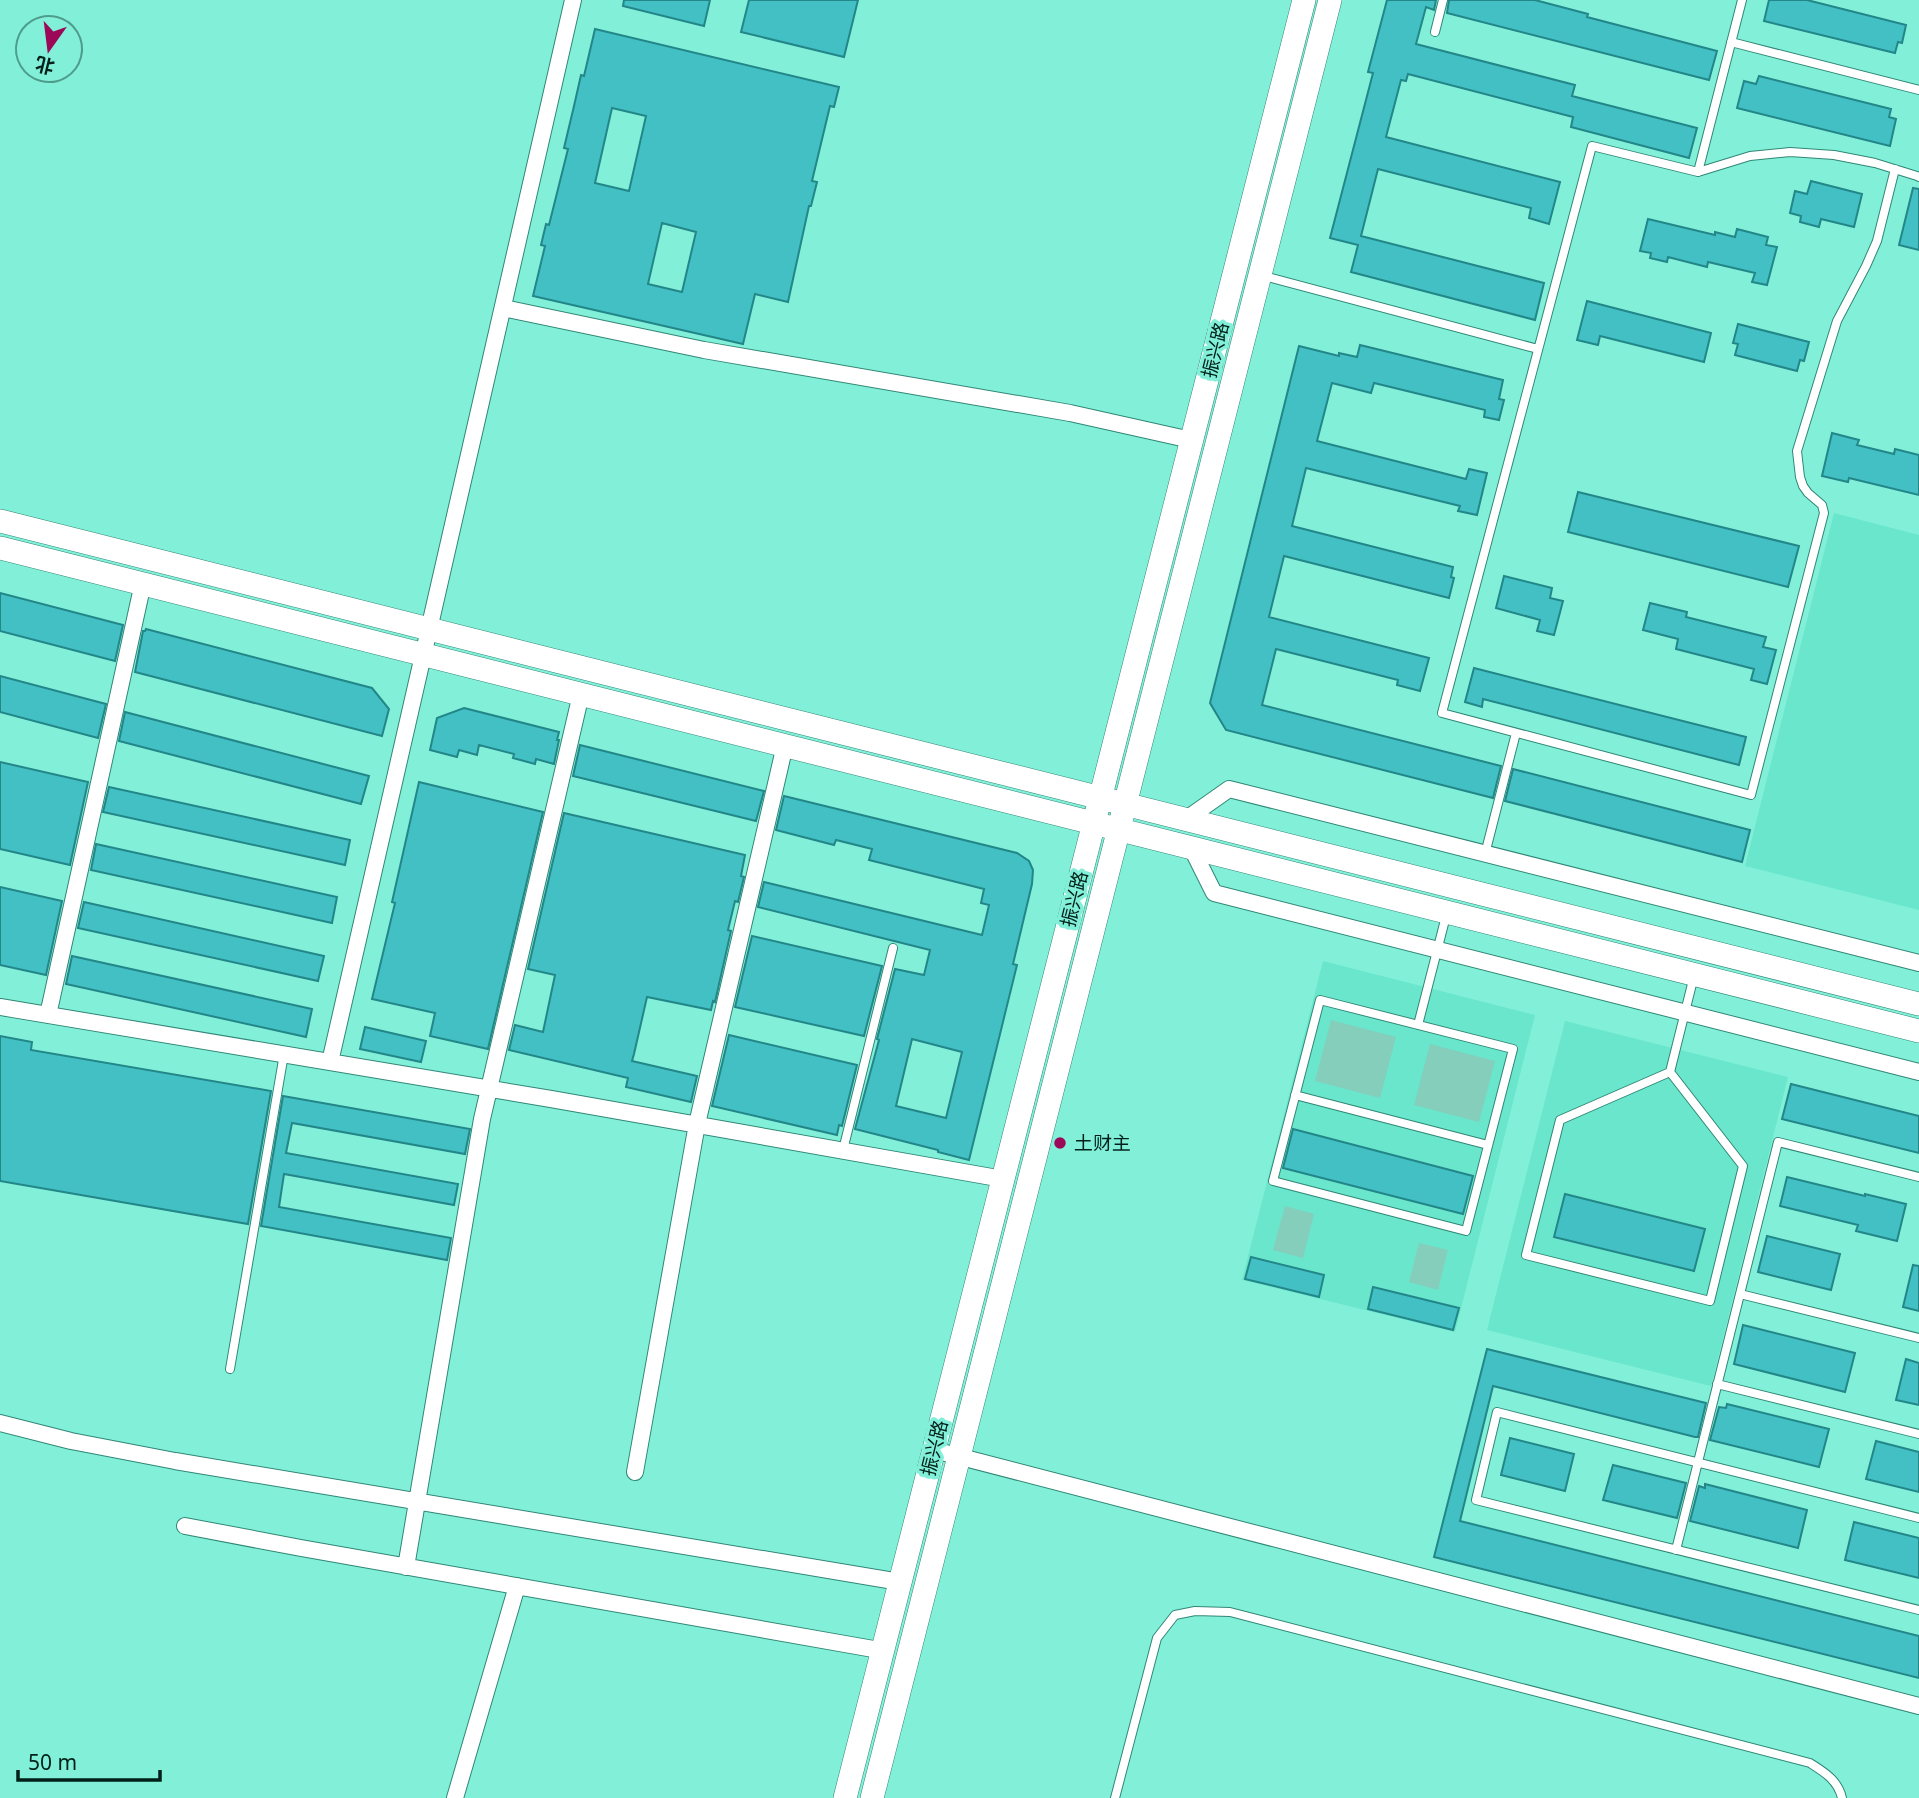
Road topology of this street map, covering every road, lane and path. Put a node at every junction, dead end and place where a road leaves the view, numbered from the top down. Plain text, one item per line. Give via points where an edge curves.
1 (573, 0) edge
2 (1304, 0) edge
3 (1330, 0) edge
4 (1443, 0) edge
5 (1742, 0) edge
6 (1435, 32) dead end
7 (1731, 41) junction
8 (1919, 90) edge
9 (1895, 169) junction
10 (1698, 172) junction
11 (1919, 177) edge
12 (1260, 275) junction
13 (503, 308) junction
14 (1538, 349) junction
15 (1191, 440) junction
16 (0, 521) edge
17 (0, 548) edge
18 (143, 583) junction
19 (429, 629) junction
20 (424, 654) junction
21 (581, 694) junction
22 (1516, 733) junction
23 (785, 745) junction
24 (1100, 798) junction
25 (1125, 804) junction
26 (1185, 820) junction
27 (1094, 823) junction
28 (1119, 829) junction
29 (1191, 847) junction
30 (1485, 854) junction
31 (1447, 912) junction
32 (893, 948) dead end
33 (1437, 950) junction
34 (1919, 963) edge
35 (1695, 974) junction
36 (1919, 1004) edge
37 (0, 1007) edge
38 (1685, 1013) junction
39 (48, 1015) junction
40 (1418, 1025) junction
41 (1919, 1031) edge
42 (284, 1054) junction
43 (330, 1062) junction
44 (1670, 1072) junction
45 (1919, 1072) edge
46 (489, 1088) junction
47 (1296, 1095) junction
48 (697, 1124) junction
49 (1488, 1145) junction
50 (843, 1150) junction
51 (1919, 1177) edge
52 (1003, 1179) junction
53 (1740, 1294) junction
54 (1919, 1338) edge
55 (230, 1369) dead end
56 (1717, 1384) junction
57 (0, 1423) edge
58 (1919, 1434) edge
59 (934, 1450) junction
60 (959, 1456) junction
61 (1698, 1462) junction
62 (635, 1472) dead end
63 (417, 1502) junction
64 (1919, 1518) edge
65 (185, 1526) dead end
66 (1676, 1550) junction
67 (406, 1567) junction
68 (900, 1582) junction
69 (517, 1586) junction
70 (1919, 1611) edge
71 (879, 1650) dead end
72 (1919, 1706) edge
73 (455, 1798) edge
74 (845, 1798) edge
75 (872, 1798) edge
76 (1115, 1798) edge
77 (1842, 1798) edge

1 - 13 street
2 - 15 main road, 振兴路
3 - 12 main road, 振兴路
4 - 6 lane
5 - 7 lane
7 - 8 lane
7 - 10 lane
9 - 10 lane via 1834,155 1790,152 1750,156
9 - 11 lane
9 - 22 lane via 1877,241 1837,321 1797,451 1803,486 1824,513 1751,795
10 - 14 lane via 1592,146
12 - 14 lane
12 - 25 main road, 振兴路
13 - 15 street via 704,350 1070,412
13 - 19 street
14 - 22 lane via 1442,713
15 - 24 main road, 振兴路
16 - 19 main road
17 - 18 main road
18 - 20 main road
18 - 39 street
19 - 20 street
19 - 24 main road
20 - 21 main road
20 - 43 street
21 - 23 main road
21 - 46 street
22 - 30 lane
23 - 27 main road
23 - 48 street
24 - 25 main road
24 - 27 main road, 振兴路
25 - 26 main road
25 - 28 main road, 振兴路
26 - 30 street via 1229,789
26 - 36 main road
27 - 28 main road
27 - 52 main road, 振兴路
28 - 29 main road
28 - 60 main road, 振兴路
29 - 31 main road
29 - 33 street via 1214,893
30 - 34 street
31 - 33 lane
31 - 35 main road
32 - 50 lane
33 - 38 street
33 - 40 lane
35 - 38 lane
35 - 41 main road
37 - 39 street
38 - 44 lane
38 - 45 street
39 - 42 street
40 - 47 lane via 1320,1000
40 - 49 lane via 1513,1049
42 - 43 street
42 - 55 lane
43 - 46 street
44 - 44 lane via 1744,1166 1710,1300 1527,1255 1560,1119
46 - 48 street
46 - 63 street
47 - 49 lane
47 - 49 lane via 1273,1181 1466,1231
48 - 50 street
48 - 62 street
50 - 52 street
51 - 53 lane via 1778,1142
52 - 59 main road, 振兴路
53 - 54 lane
53 - 56 lane
56 - 58 lane
56 - 61 lane
57 - 63 street via 97,1446
59 - 60 street
59 - 68 main road, 振兴路
60 - 72 street
60 - 75 main road, 振兴路
61 - 64 lane
61 - 66 lane
61 - 66 lane via 1497,1412 1476,1500
63 - 67 street
63 - 68 street
65 - 67 street
66 - 70 lane
67 - 69 street
68 - 74 main road, 振兴路
69 - 71 street
69 - 73 street
76 - 77 lane via 1157,1638 1175,1615 1195,1611 1230,1612 1810,1763 1831,1777

